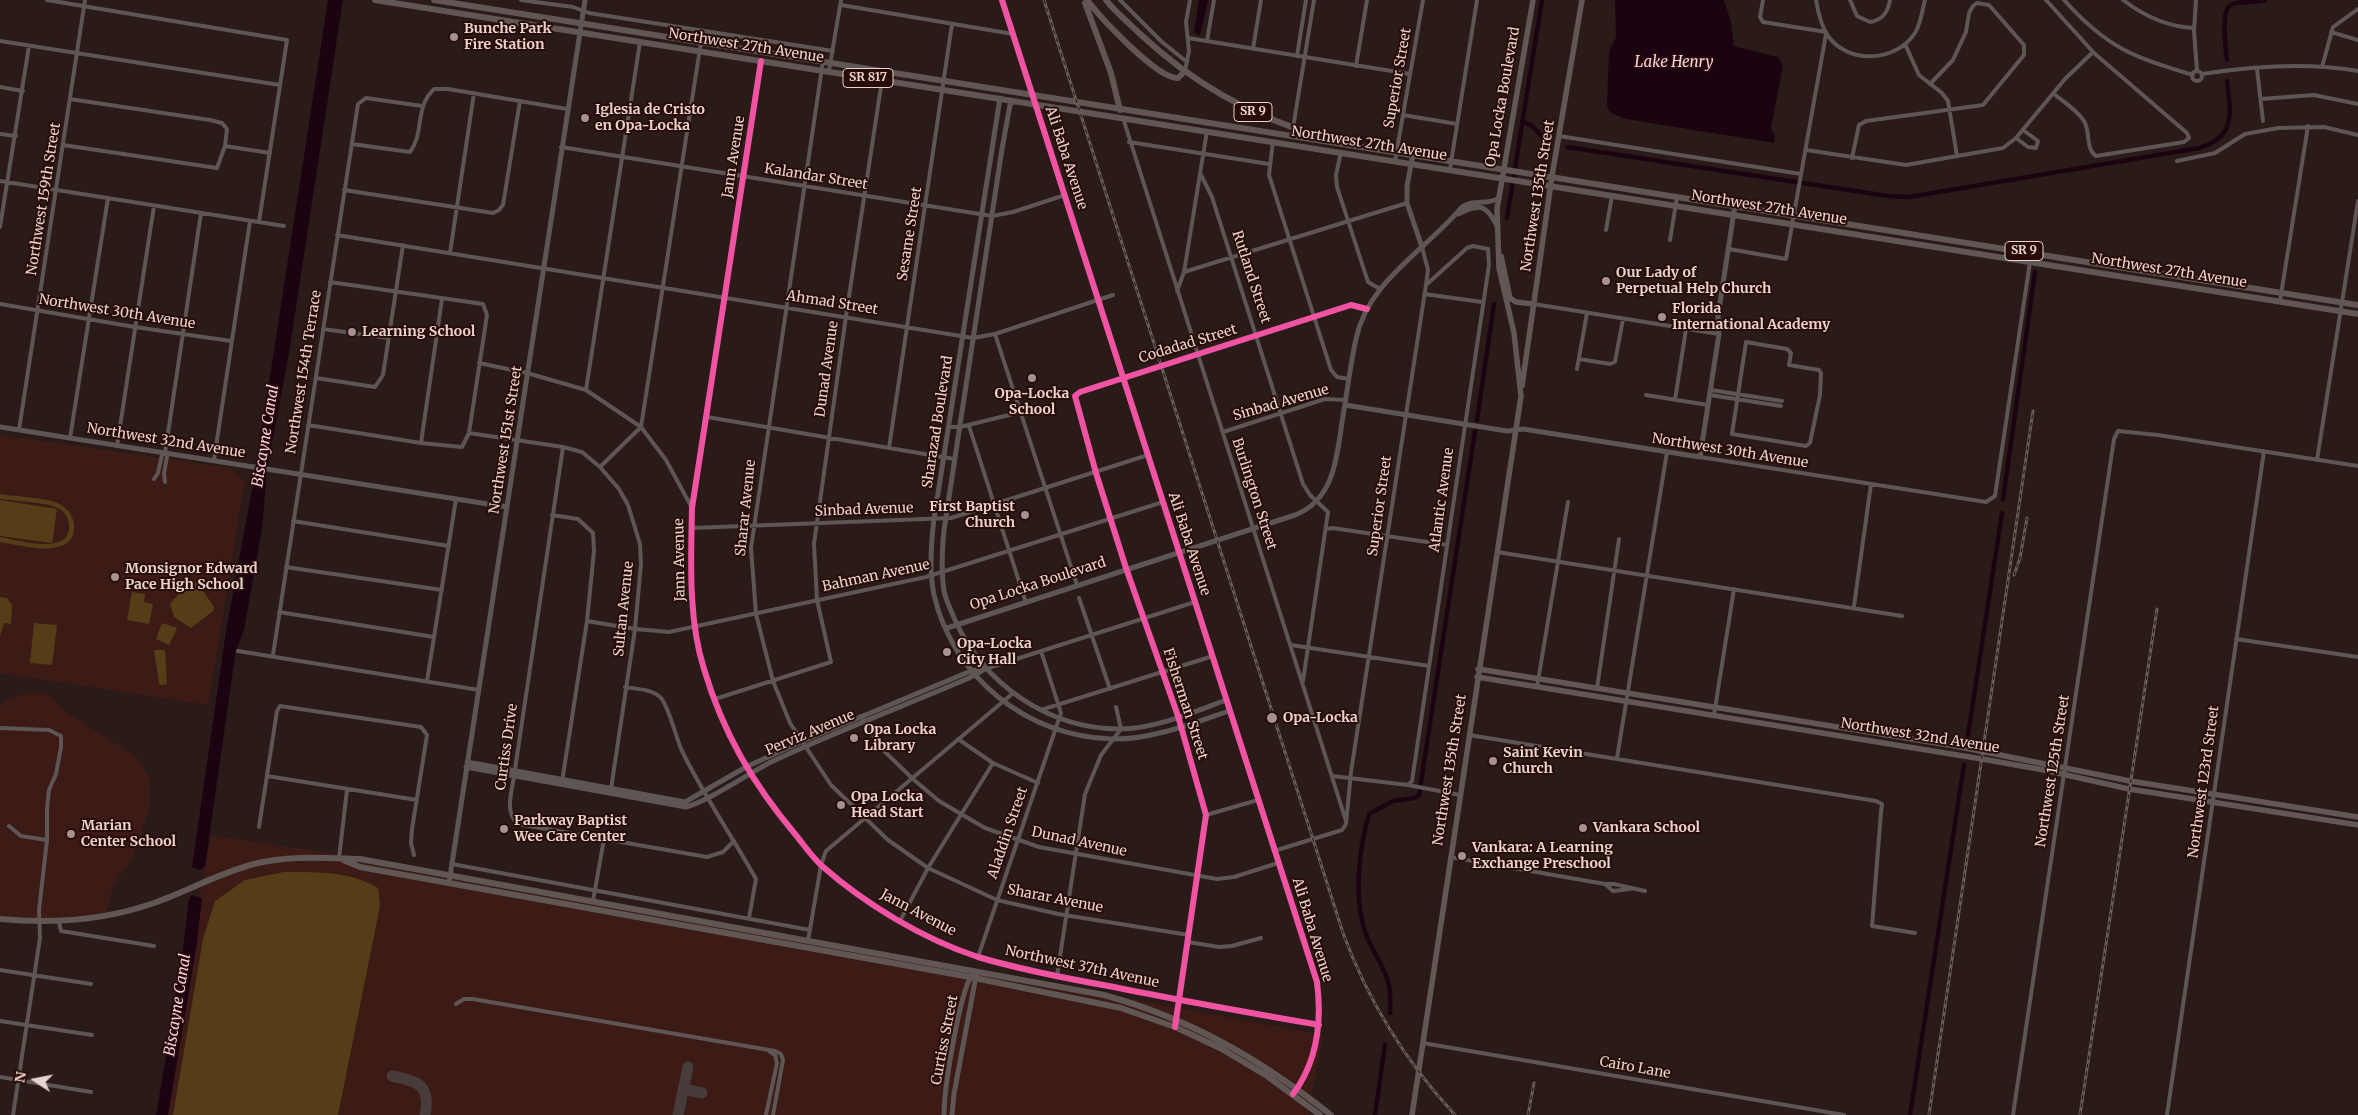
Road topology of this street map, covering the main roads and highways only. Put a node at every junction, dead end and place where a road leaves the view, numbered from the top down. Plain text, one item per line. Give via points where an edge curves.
1 (375, 0) edge
2 (434, 0) edge
3 (1085, 0) edge
4 (1106, 0) edge
5 (1533, 0) edge
6 (1582, 0) edge
7 (393, 1) edge
8 (470, 6) junction
9 (468, 14) junction
10 (1185, 71) junction
11 (1013, 91) junction
12 (1000, 98) junction
13 (1119, 108) junction
14 (1123, 118) junction
15 (1240, 127) junction
16 (1254, 129) junction
17 (1224, 134) junction
18 (1241, 137) junction
19 (1327, 140) junction
20 (1506, 169) junction
21 (1552, 176) junction
22 (1504, 178) junction
23 (1551, 186) junction
24 (1497, 243) junction
25 (2042, 254) junction
26 (2030, 262) junction
27 (2133, 269) junction
28 (2132, 278) junction
29 (1533, 304) junction
30 (2358, 305) edge
31 (2358, 314) edge
32 (1521, 396) junction
33 (1514, 430) joint
34 (1478, 669) junction
35 (1477, 677) junction
36 (2358, 817) edge
37 (2358, 825) edge
38 (0, 919) edge
39 (807, 944) junction
40 (1295, 1091) junction
41 (1320, 1115) edge
42 (1331, 1115) edge
43 (1412, 1115) edge

1 - 7 main road, Northwest 27th Avenue / SR 817
2 - 8 main road, Northwest 27th Avenue / SR 817
3 - 10 main road via 1120,38 1166,75 1178,78
3 - 13 main road via 1111,73
4 - 10 main road, SR 9 via 1148,42
5 - 20 main road, Opa Locka Boulevard
6 - 21 main road, Northwest 135th Street
7 - 9 main road, Northwest 27th Avenue / SR 817
8 - 9 main road
8 - 11 main road, Northwest 27th Avenue / SR 817
9 - 12 main road, Northwest 27th Avenue / SR 817
10 - 19 main road, SR 9 via 1213,91 1249,110
11 - 12 main road
11 - 13 main road, Northwest 27th Avenue / SR 817
12 - 14 main road, Northwest 27th Avenue / SR 817
13 - 14 main road
13 - 15 main road, Northwest 27th Avenue / SR 817
14 - 17 main road, Northwest 27th Avenue / SR 9
15 - 16 main road, Northwest 27th Avenue / SR 817
15 - 17 main road
16 - 18 main road
16 - 19 main road, Northwest 27th Avenue / SR 817
17 - 18 main road, Northwest 27th Avenue / SR 9
18 - 22 main road, Northwest 27th Avenue / SR 9
19 - 20 main road, Northwest 27th Avenue / SR 9
20 - 21 main road, Northwest 27th Avenue / SR 9
20 - 22 main road, Opa Locka Boulevard
21 - 23 main road, Northwest 135th Street
21 - 25 main road, Northwest 27th Avenue / SR 9
22 - 23 main road, Northwest 27th Avenue / SR 9
22 - 24 main road, Opa Locka Boulevard via 1498,198
23 - 26 main road, Northwest 27th Avenue / SR 9
23 - 29 main road, Northwest 135th Street
24 - 29 main road via 1510,298
24 - 32 main road, Opa Locka Boulevard via 1501,282 1514,333
25 - 26 main road
25 - 27 main road, Northwest 27th Avenue / SR 9
26 - 28 main road, Northwest 27th Avenue / SR 9
27 - 28 main road
27 - 30 main road, Northwest 27th Avenue / SR 9
28 - 31 main road, Northwest 27th Avenue / SR 9
29 - 32 main road, Northwest 135th Street
32 - 33 main road, Opa Locka Boulevard
33 - 34 main road, Northwest 135th Street
34 - 35 main road, Northwest 135th Street
34 - 36 main road, Northwest 32nd Avenue via 1956,746 2130,781
35 - 37 main road, Northwest 32nd Avenue via 1999,762 2098,783
35 - 43 main road, Northwest 135th Street
38 - 39 main road via 39,923 116,915 256,863 339,858 360,867 449,879
39 - 40 main road via 1122,1008 1175,1027
39 - 40 main road via 1104,996 1176,1020 1242,1051
40 - 41 main road
40 - 42 main road

